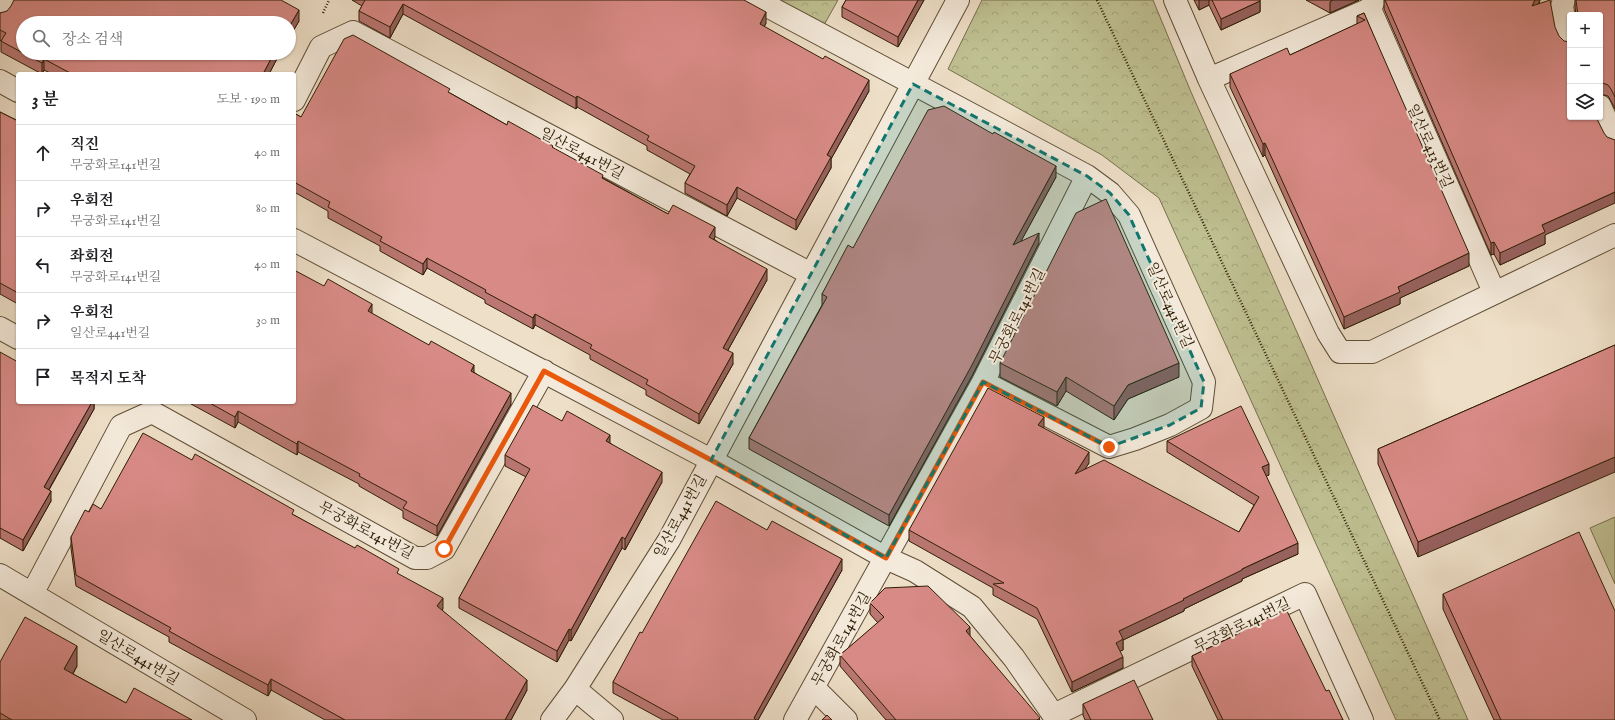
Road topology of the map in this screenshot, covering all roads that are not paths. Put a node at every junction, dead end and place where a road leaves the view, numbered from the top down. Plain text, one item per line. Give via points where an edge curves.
1 (6, 0) edge
2 (756, 0) edge
3 (958, 0) edge
4 (1175, 0) edge
5 (1564, 0) edge
6 (1372, 4) edge
7 (0, 11) edge
8 (1567, 36) edge
9 (1209, 79) junction
10 (0, 81) edge
11 (913, 84) junction
12 (16, 90) edge
13 (296, 96) edge
14 (1603, 113) edge
15 (1615, 139) edge
16 (1087, 176) junction
17 (1615, 235) edge
18 (296, 241) edge
19 (811, 274) junction
20 (1494, 292) junction
21 (0, 328) edge
22 (16, 337) edge
23 (544, 371) junction
24 (983, 382) junction
25 (711, 460) junction
26 (886, 558) junction
27 (0, 575) edge
28 (32, 594) junction
29 (814, 688) junction
30 (575, 689) junction
31 (1056, 717) edge
32 (245, 720) edge
33 (552, 720) edge
34 (612, 720) edge
35 (795, 720) edge
36 (846, 720) edge
37 (1362, 720) edge

1 - 7 street
2 - 11 street, 일산로441번길
3 - 11 street, 일산로441번길
4 - 9 street
5 - 8 street via 1562,6
6 - 9 street
6 - 20 street, 일산로413번길
9 - 20 street via 1328,333 1340,352 1372,352
10 - 12 street
11 - 16 street, 일산로441번길
11 - 19 street, 일산로441번길
13 - 19 street, 일산로441번길 via 322,47 353,32
14 - 15 street
16 - 24 street, 무궁화로141번길
16 - 24 street, 일산로441번길 via 1110,193 1130,215 1204,382 1201,408 1170,425 1109,447
17 - 20 street
18 - 23 street, 무궁화로141번길
19 - 25 street, 일산로441번길
21 - 22 street
23 - 25 street, 무궁화로141번길
23 - 28 street, 무궁화로141번길 via 444,549 427,558 415,558 152,412 121,426
24 - 26 street, 무궁화로141번길
25 - 26 street, 무궁화로141번길
25 - 30 street, 일산로441번길 via 669,540
26 - 29 street, 무궁화로141번길
26 - 31 street, 무궁화로141번길 via 915,571 972,607 1014,658
27 - 28 street, 일산로441번길
28 - 32 street, 일산로441번길
29 - 35 street, 무궁화로141번길
29 - 36 street
30 - 33 street, 일산로441번길
30 - 34 street
31 - 37 street, 무궁화로141번길 via 1305,594

